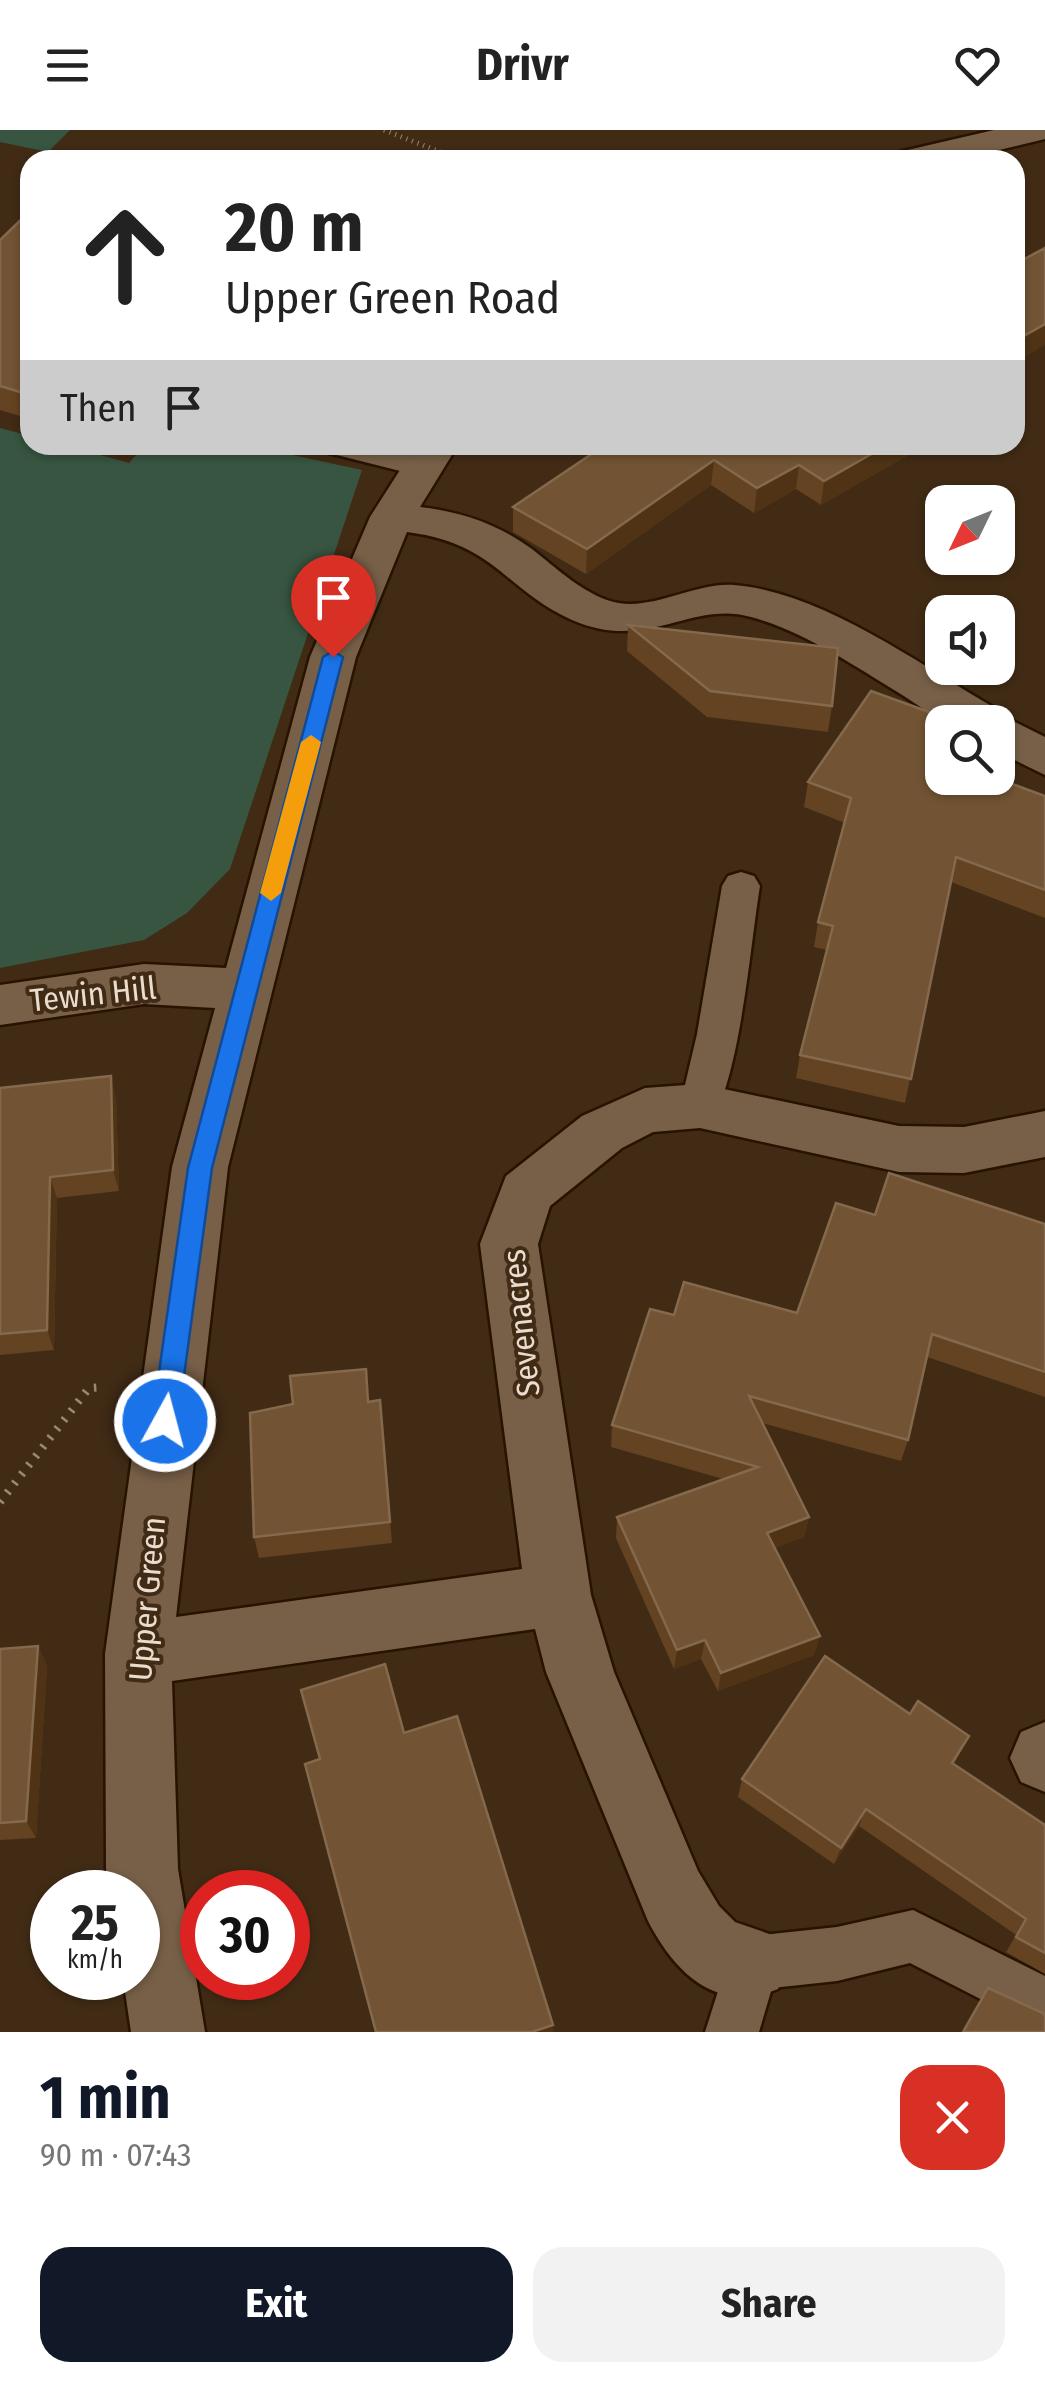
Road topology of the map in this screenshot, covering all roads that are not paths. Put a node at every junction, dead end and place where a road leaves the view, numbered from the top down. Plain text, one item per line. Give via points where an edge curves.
1 (1039, 130) edge
2 (954, 150) edge
3 (429, 456) edge
4 (392, 517) junction
5 (953, 705) edge
6 (1015, 741) edge
7 (1045, 758) edge
8 (742, 886) dead end
9 (246, 989) junction
10 (0, 1005) edge
11 (700, 1106) junction
12 (1045, 1134) edge
13 (558, 1595) junction
14 (138, 1654) junction
15 (752, 1963) junction
16 (1045, 2005) edge
17 (168, 2032) edge
18 (732, 2032) edge

1 - 2 street
3 - 4 street, Upper Green
4 - 5 street via 470,531 589,610 625,619 731,598 769,605
4 - 9 street, Upper Green via 333,657
6 - 7 street
8 - 11 lane
9 - 10 street, Tewin Hill via 144,984
9 - 14 street, Upper Green via 200,1168
11 - 12 street, Sevenacres via 899,1149 964,1150
11 - 13 street, Sevenacres via 645,1110 602,1132 526,1193 514,1218 509,1244
13 - 14 street
13 - 15 street, Sevenacres via 580,1672 672,1896 693,1932 715,1952
14 - 17 street, Upper Green via 142,1868
15 - 16 lane via 837,1954 914,1936
15 - 18 lane

